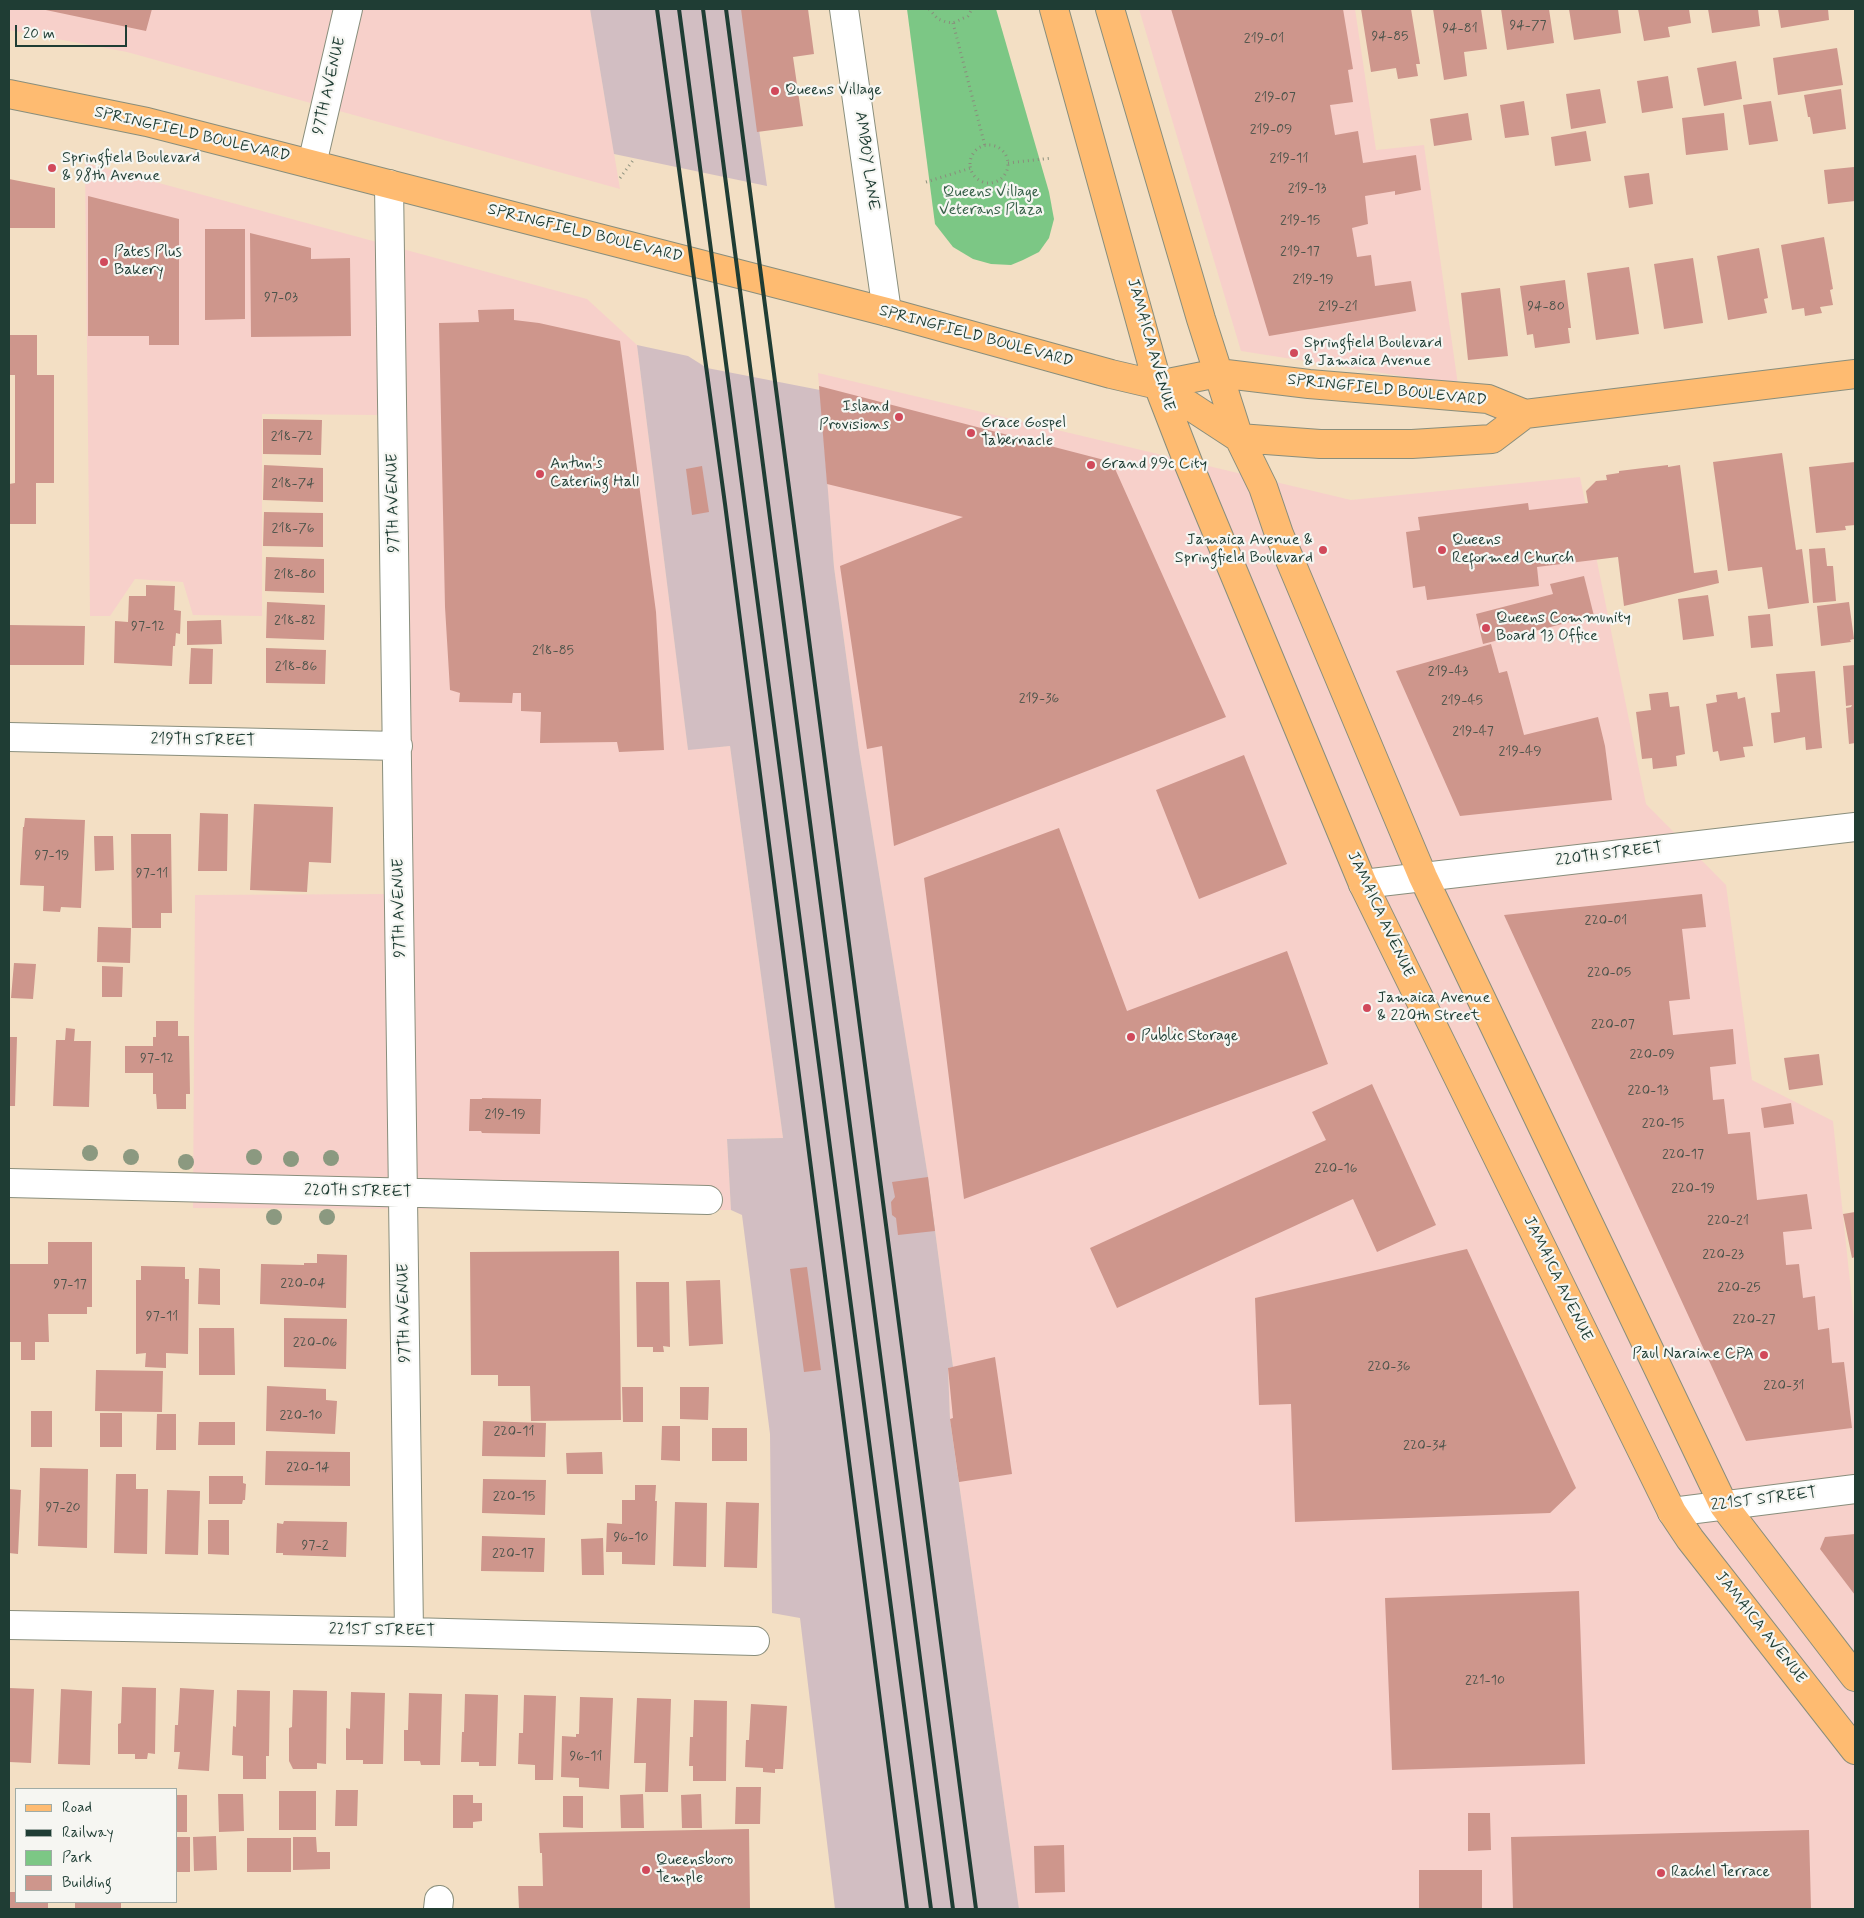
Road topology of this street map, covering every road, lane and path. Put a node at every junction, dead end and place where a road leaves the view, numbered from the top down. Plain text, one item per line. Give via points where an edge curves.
1 (348, 9) edge
2 (844, 9) edge
3 (929, 9) edge
4 (972, 9) edge
5 (1054, 9) edge
6 (1110, 9) edge
7 (953, 23) junction
8 (9, 94) edge
9 (985, 146) junction
10 (1052, 158) dead end
11 (634, 159) dead end
12 (1008, 163) junction
13 (312, 164) junction
14 (971, 168) junction
15 (620, 178) dead end
16 (926, 182) dead end
17 (389, 184) junction
18 (888, 312) junction
19 (1218, 373) junction
20 (1855, 374) edge
21 (1158, 385) junction
22 (1525, 414) junction
23 (1239, 438) junction
24 (9, 737) edge
25 (398, 746) junction
26 (1855, 827) edge
27 (1423, 877) junction
28 (1363, 884) junction
29 (9, 1183) edge
30 (403, 1193) junction
31 (708, 1200) dead end
32 (1855, 1489) edge
33 (1724, 1506) junction
34 (1672, 1512) junction
35 (9, 1625) edge
36 (409, 1632) junction
37 (755, 1640) dead end
38 (1855, 1677) edge
39 (1855, 1750) edge

1 - 13 street, 97TH AVENUE
2 - 18 street, AMBOY LANE
3 - 7 path via 938,19
4 - 7 path via 968,16
5 - 21 main road, JAMAICA AVENUE
6 - 19 main road
7 - 9 path
8 - 13 main road, SPRINGFIELD BOULEVARD via 147,122
9 - 12 path via 1003,152
9 - 14 path via 972,157
10 - 12 path
11 - 15 path
12 - 14 path via 1000,180 988,183 976,178
13 - 17 main road, SPRINGFIELD BOULEVARD
14 - 16 path
17 - 18 main road, SPRINGFIELD BOULEVARD
17 - 25 street, 97TH AVENUE
18 - 21 main road, SPRINGFIELD BOULEVARD
19 - 21 main road, SPRINGFIELD BOULEVARD
19 - 22 main road, SPRINGFIELD BOULEVARD via 1488,399
19 - 23 main road
20 - 22 main road, SPRINGFIELD BOULEVARD
21 - 23 main road, SPRINGFIELD BOULEVARD
21 - 28 main road, JAMAICA AVENUE
22 - 23 main road, SPRINGFIELD BOULEVARD via 1492,439 1412,444 1320,444
23 - 27 main road via 1263,487 1279,534
24 - 25 street, 219TH STREET
25 - 30 street, 97TH AVENUE
26 - 27 street, 220TH STREET
27 - 28 street, 220TH STREET
27 - 33 main road
28 - 34 main road, JAMAICA AVENUE
29 - 30 street, 220TH STREET
30 - 31 street, 220TH STREET
30 - 36 street, 97TH AVENUE
32 - 33 street, 221ST STREET
33 - 34 street, 221ST STREET
33 - 38 main road
34 - 39 main road, JAMAICA AVENUE
35 - 36 street, 221ST STREET
36 - 37 street, 221ST STREET

